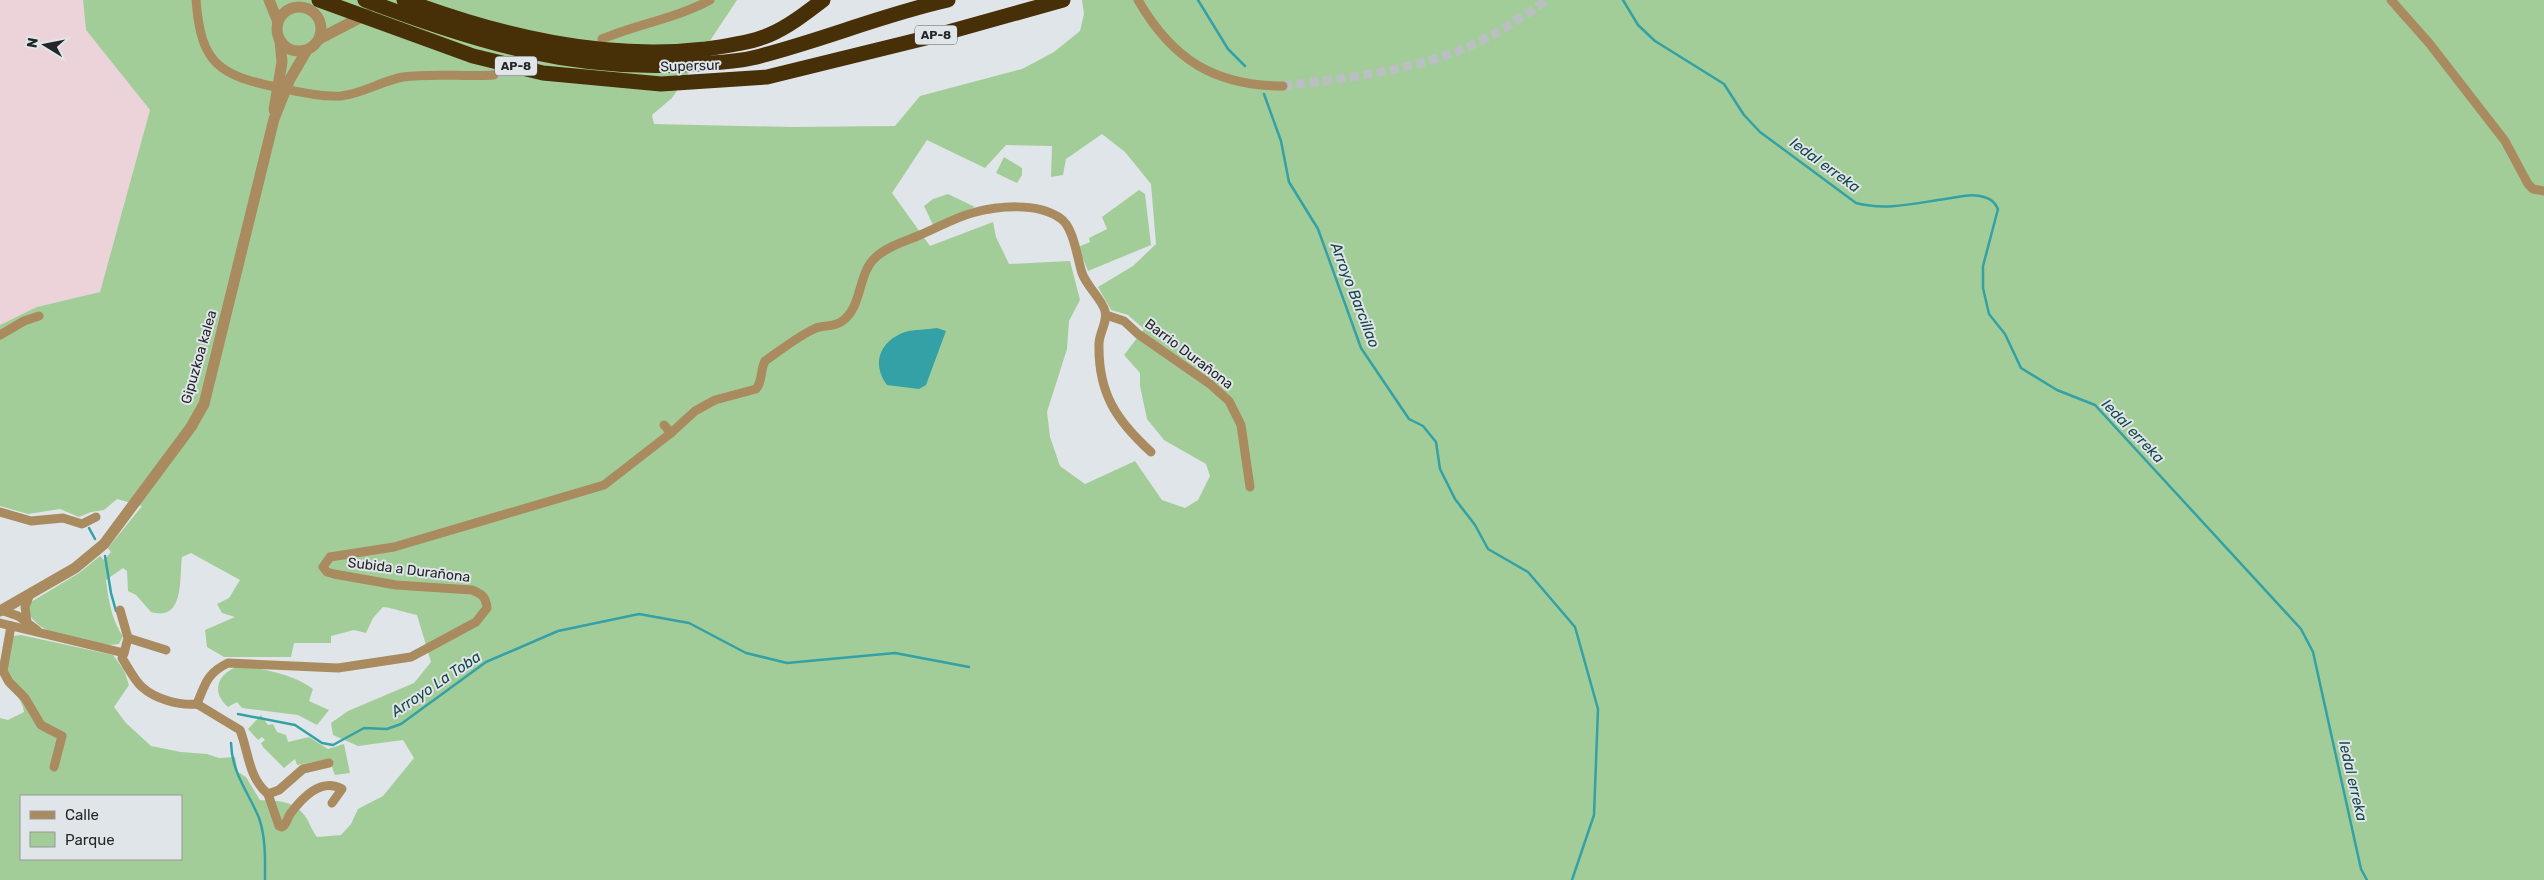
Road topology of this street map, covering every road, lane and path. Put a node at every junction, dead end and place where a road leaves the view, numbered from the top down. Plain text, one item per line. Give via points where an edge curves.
1 (196, 0) edge
2 (269, 0) edge
3 (289, 0) edge
4 (404, 0) edge
5 (416, 0) edge
6 (710, 0) edge
7 (823, 0) edge
8 (948, 0) edge
9 (1063, 0) edge
10 (1138, 0) edge
11 (2391, 0) edge
12 (300, 6) junction
13 (316, 6) edge
14 (369, 6) edge
15 (278, 22) junction
16 (602, 38) dead end
17 (320, 39) junction
18 (280, 41) junction
19 (307, 50) junction
20 (494, 75) tunnel mouth
21 (1283, 86) tunnel mouth
22 (274, 119) junction
23 (2544, 191) edge
24 (1106, 314) junction
25 (38, 316) dead end
26 (0, 335) edge
27 (664, 425) dead end
28 (671, 433) junction
29 (1151, 452) dead end
30 (1250, 487) dead end
31 (0, 512) edge
32 (96, 517) dead end
33 (31, 593) junction
34 (1, 610) edge
35 (120, 610) dead end
36 (27, 622) junction
37 (0, 623) edge
38 (11, 626) junction
39 (39, 632) junction
40 (128, 638) junction
41 (166, 650) dead end
42 (124, 653) junction
43 (196, 704) junction
44 (329, 762) dead end
45 (54, 767) dead end
46 (268, 794) junction
47 (332, 803) dead end

1 - 20 street via 200,36 207,53 223,68 246,80 315,95 341,96 401,77
2 - 15 street
3 - 12 street
4 - 7 highway, AP-8 via 470,23 547,42 649,53 727,46 768,36
5 - 14 street
6 - 16 street
8 - 14 highway, Supersur / AP-8 via 750,58 662,67 545,57 472,39
9 - 13 highway, Supersur / AP-8 via 767,77 661,84 543,73 465,53
10 - 21 street via 1160,34 1198,67 1241,82
11 - 23 street via 2505,140 2528,184
12 - 13 street
12 - 15 street via 287,10
13 - 14 street
13 - 17 street via 321,24
14 - 17 street
15 - 18 street
17 - 19 street
18 - 19 street via 292,50
18 - 22 street via 282,62
19 - 22 street via 290,79
22 - 33 street, Gipuzkoa kalea via 204,404 191,427 104,544 75,568
24 - 28 street, Subida a Durañona via 1089,288 1074,241 1062,219 1049,211 1011,207 971,213 875,257 867,268 851,313 842,322 817,328 765,361 756,389 715,400 695,411
24 - 29 street via 1098,343 1105,389 1114,412 1127,430
24 - 30 street, Barrio Durañona via 1124,321 1229,401 1241,425
25 - 26 street
27 - 28 street
28 - 43 street, Subida a Durañona via 604,486 394,547 330,557 325,562 327,572 334,574 396,585 472,590 482,594 487,608 484,615 440,643 411,657 338,668 228,663 214,669
31 - 32 street via 31,521 63,518 82,524
33 - 34 street, Gipuzkoa kalea
33 - 36 street via 25,607
34 - 36 street
35 - 40 street
36 - 39 street
37 - 38 street
38 - 39 street
38 - 45 street via 3,671 41,724 62,736
39 - 42 street
40 - 41 street
40 - 42 street
42 - 43 street via 122,658 141,687 167,700
43 - 46 street via 240,730 250,769
44 - 46 street via 303,769 279,790
46 - 47 street via 282,827 303,798 318,787 327,785 342,789

